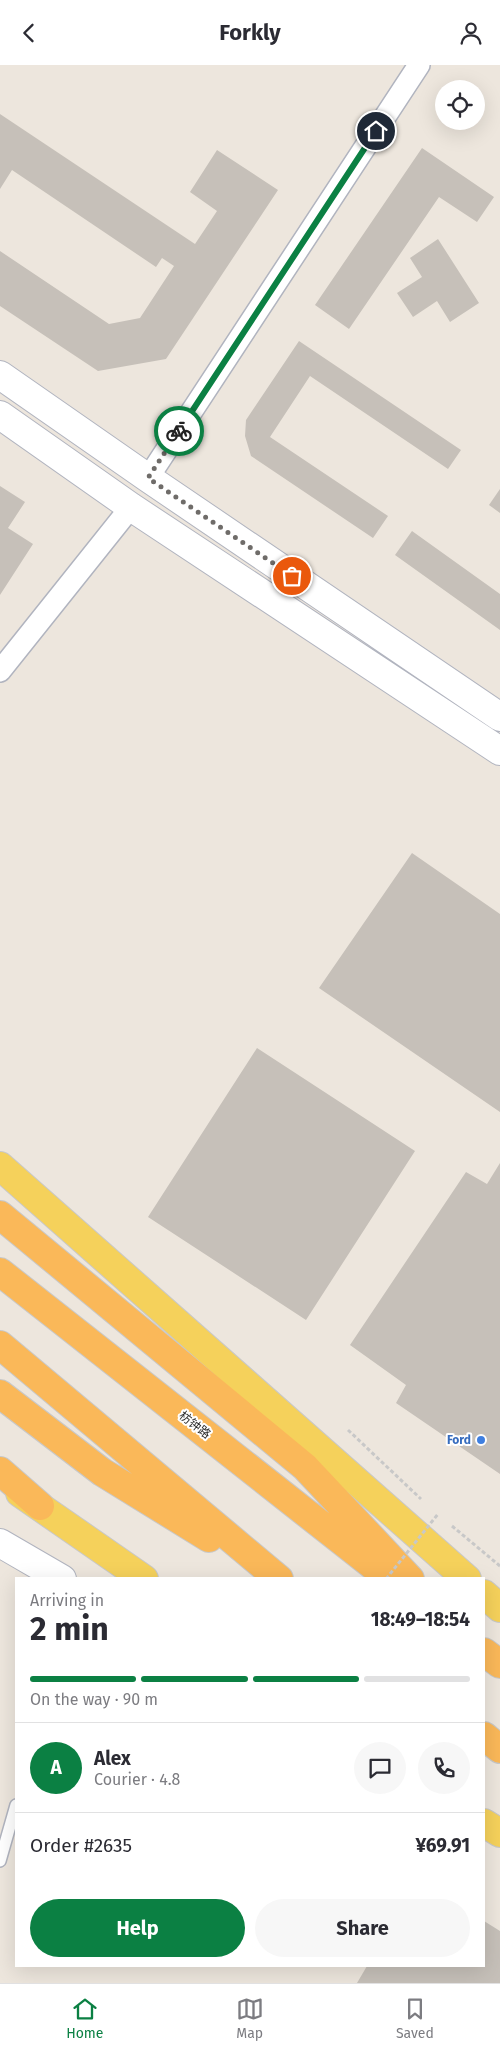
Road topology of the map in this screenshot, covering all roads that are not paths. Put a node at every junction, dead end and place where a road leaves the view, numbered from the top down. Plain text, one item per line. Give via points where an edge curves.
1 (419, 65) edge
2 (0, 375) edge
3 (0, 415) edge
4 (148, 478) junction
5 (131, 507) junction
6 (0, 671) edge
7 (500, 717) edge
8 (500, 751) edge
9 (0, 1166) edge
10 (0, 1215) edge
11 (0, 1272) edge
12 (0, 1345) edge
13 (0, 1394) edge
14 (0, 1471) edge
15 (0, 1479) edge
16 (40, 1506) junction
17 (0, 1543) edge
18 (59, 1577) edge
19 (141, 1577) edge
20 (274, 1577) edge
21 (275, 1577) edge
22 (387, 1577) edge
23 (408, 1577) edge
24 (465, 1577) edge
25 (485, 1595) edge
26 (500, 1608) edge
27 (485, 1653) edge
28 (500, 1664) edge
29 (15, 1808) edge
30 (485, 1824) edge
31 (500, 1833) edge
32 (0, 1861) edge

1 - 4 street
2 - 4 street
3 - 5 street
4 - 7 street
5 - 6 street
5 - 8 street
9 - 24 main road
10 - 23 highway via 305,1467
11 - 22 highway, 枋钟路
12 - 21 highway
13 - 20 highway via 102,1472
14 - 16 highway
15 - 16 main road
16 - 19 main road
17 - 18 street
25 - 26 main road
27 - 28 highway
29 - 32 lane
30 - 31 main road

